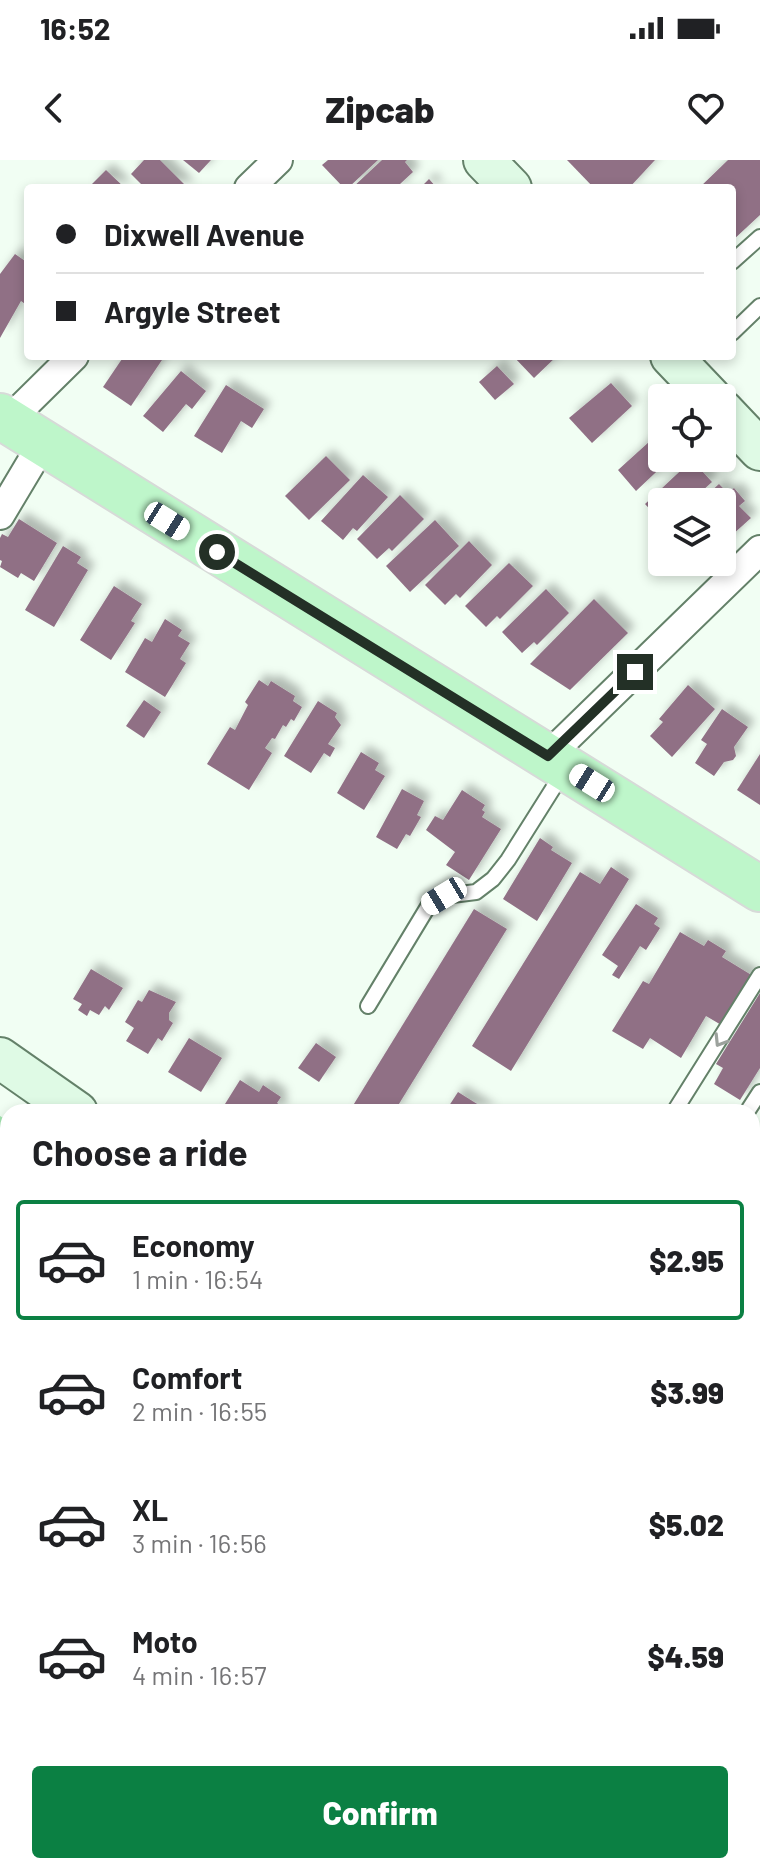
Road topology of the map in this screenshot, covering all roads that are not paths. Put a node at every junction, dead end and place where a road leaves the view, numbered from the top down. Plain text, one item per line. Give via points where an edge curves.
1 (278, 160) edge
2 (484, 160) edge
3 (253, 184) edge
4 (507, 184) edge
5 (760, 237) edge
6 (736, 258) edge
7 (760, 306) edge
8 (736, 329) edge
9 (71, 360) edge
10 (736, 425) edge
11 (17, 427) edge
12 (760, 450) edge
13 (0, 515) edge
14 (760, 550) edge
15 (557, 761) junction
16 (760, 889) edge
17 (760, 975) edge
18 (368, 1006) dead end
19 (0, 1058) edge
20 (66, 1104) edge
21 (679, 1104) edge

1 - 3 street
2 - 4 main road
5 - 6 lane
7 - 8 lane
9 - 11 street
10 - 12 main road
11 - 13 street
11 - 15 main road
14 - 15 street
15 - 16 main road
15 - 18 lane via 508,860 476,892 444,896 429,905
17 -> 21 lane
19 - 20 main road

